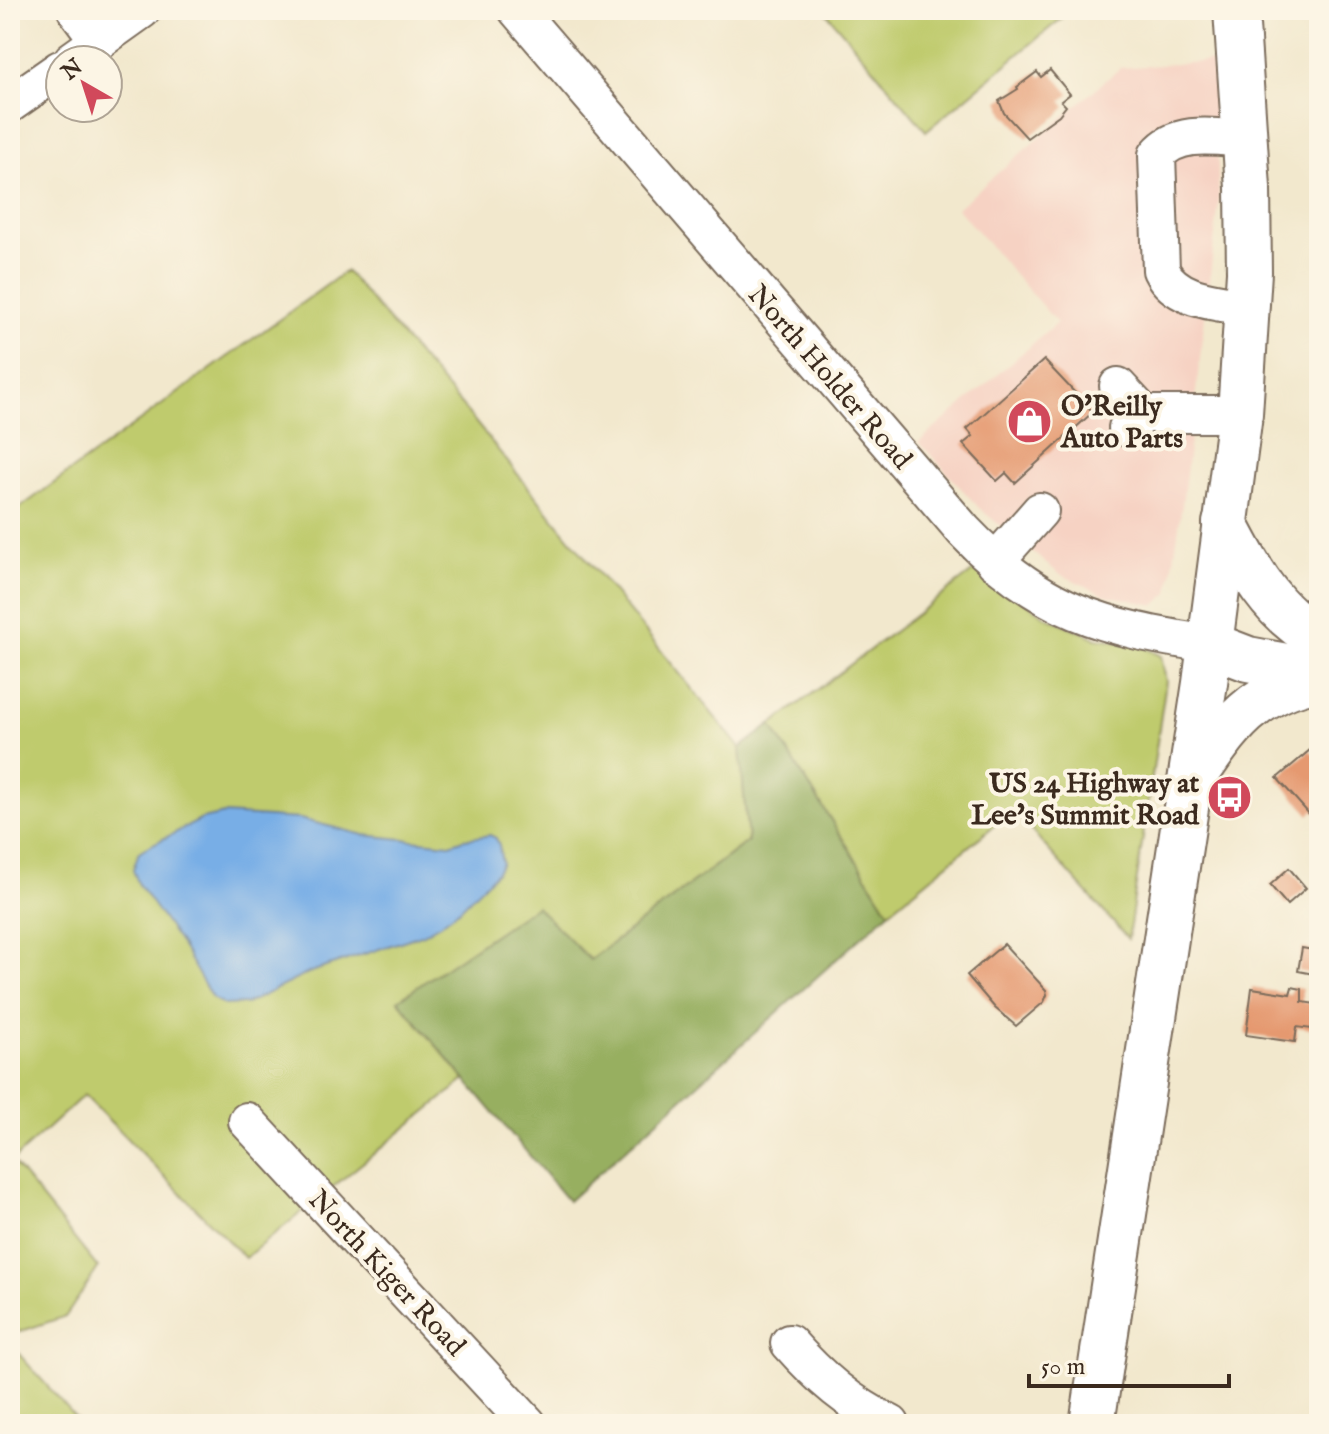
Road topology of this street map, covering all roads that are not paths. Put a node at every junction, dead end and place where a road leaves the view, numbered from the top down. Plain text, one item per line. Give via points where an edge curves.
1 (76, 10) edge
2 (142, 10) edge
3 (517, 10) edge
4 (1236, 10) edge
5 (84, 44) edge
6 (94, 44) edge
7 (44, 80) edge
8 (10, 104) edge
9 (1245, 139) junction
10 (1247, 307) junction
11 (1118, 386) dead end
12 (1240, 414) junction
13 (1040, 511) dead end
14 (1225, 523) junction
15 (995, 562) junction
16 (1319, 638) edge
17 (1209, 644) junction
18 (1319, 646) edge
19 (1319, 672) edge
20 (1319, 678) edge
21 (1189, 786) junction
22 (247, 1121) dead end
23 (789, 1343) dead end
24 (528, 1424) edge
25 (891, 1424) edge
26 (1092, 1424) edge

1 - 5 street
2 - 6 street
3 - 15 street, North Holder Road
4 - 9 main road
7 - 8 street
9 - 10 main road
9 - 10 street via 1193,135 1163,147 1157,155 1165,279 1198,299
10 - 12 main road
11 - 12 street via 1136,421
12 - 14 main road
13 - 15 street
14 - 16 main road via 1280,610
14 - 17 main road
15 - 17 street, North Holder Road via 1027,587 1079,614 1141,634
17 - 18 main road via 1251,637
17 - 19 main road via 1248,659
17 - 21 main road
20 - 21 main road via 1270,694 1246,710
21 - 26 main road
22 - 24 street, North Kiger Road
23 - 25 street via 837,1391

